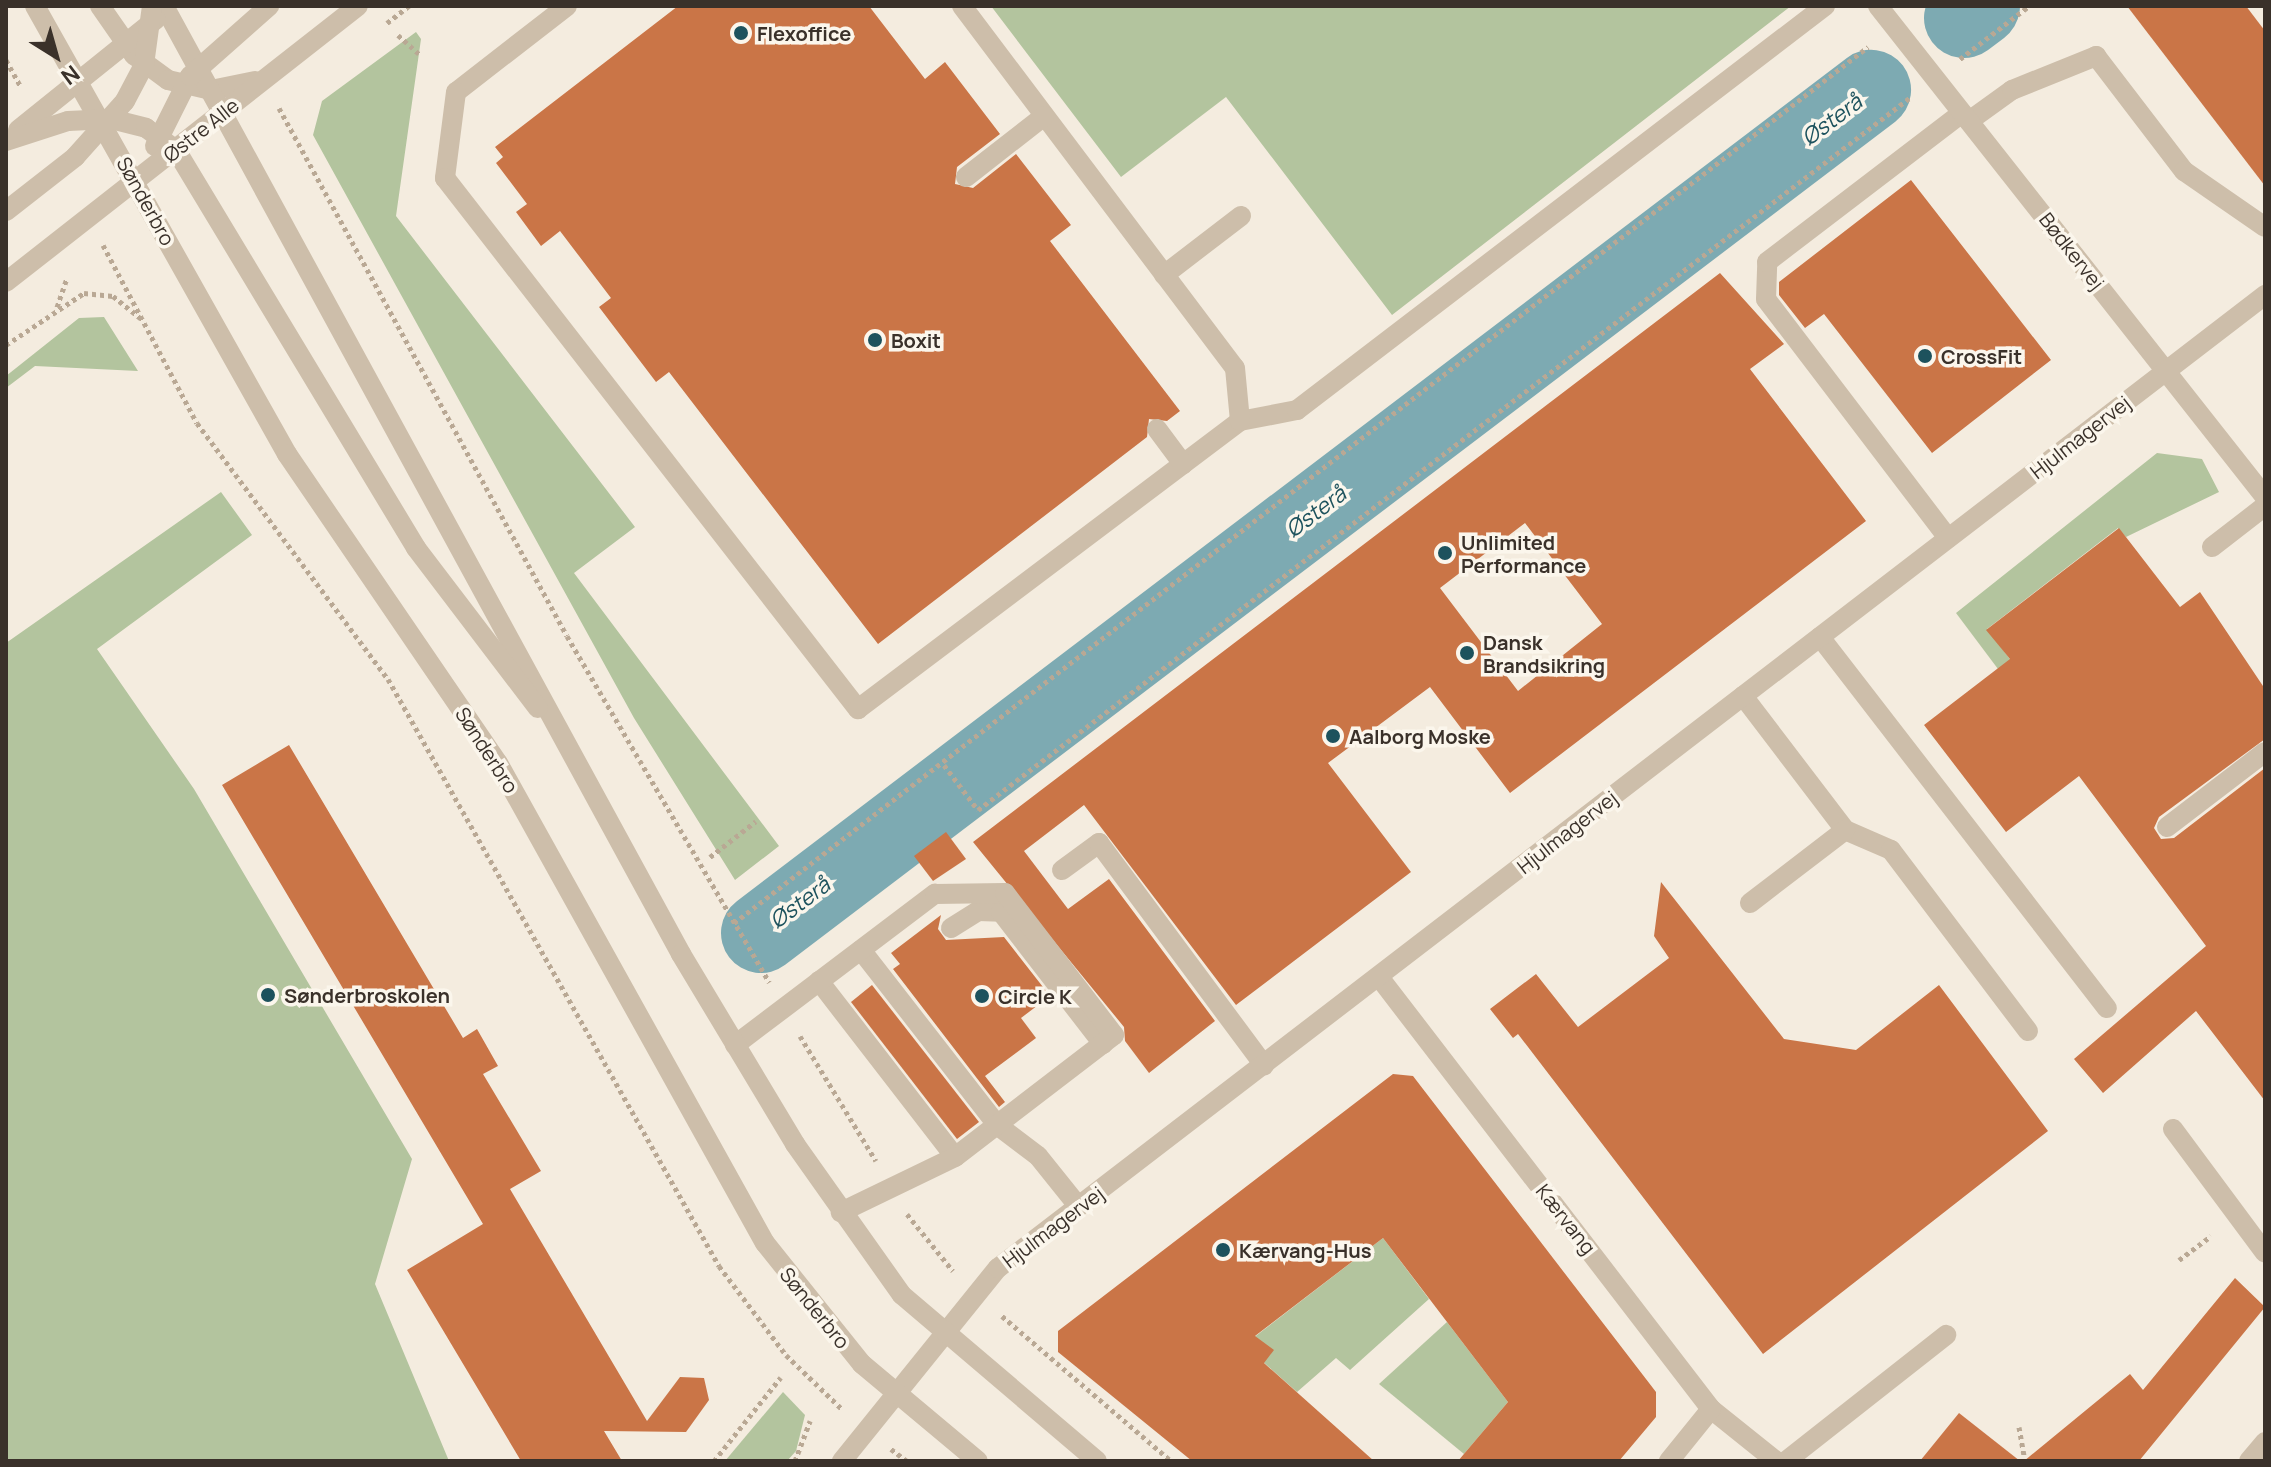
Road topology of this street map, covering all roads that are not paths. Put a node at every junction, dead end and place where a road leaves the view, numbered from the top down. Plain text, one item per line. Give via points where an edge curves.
1 (35, 6) edge
2 (100, 6) edge
3 (269, 6) edge
4 (358, 6) edge
5 (567, 6) edge
6 (962, 6) edge
7 (1825, 6) edge
8 (162, 10) edge
9 (1888, 13) edge
10 (125, 43) junction
11 (144, 65) junction
12 (198, 67) junction
13 (272, 74) junction
14 (78, 81) junction
15 (182, 87) junction
16 (211, 90) junction
17 (223, 112) junction
18 (1044, 116) junction
19 (1966, 117) junction
20 (106, 122) junction
21 (157, 135) junction
22 (6, 140) edge
23 (176, 150) junction
24 (153, 168) junction
25 (966, 177) dead end
26 (136, 182) junction
27 (6, 211) edge
28 (1241, 216) dead end
29 (2265, 227) edge
30 (162, 229) junction
31 (1164, 275) junction
32 (6, 282) edge
33 (2265, 295) edge
34 (2167, 370) junction
35 (1240, 421) junction
36 (1157, 429) dead end
37 (1183, 464) junction
38 (2265, 497) edge
39 (2265, 506) edge
40 (1948, 538) junction
41 (2212, 547) dead end
42 (1820, 637) junction
43 (1743, 696) junction
44 (2265, 752) edge
45 (577, 758) junction
46 (2167, 827) dead end
47 (1845, 830) junction
48 (1062, 870) dead end
49 (1750, 903) dead end
50 (951, 928) dead end
51 (861, 950) junction
52 (902, 967) dead end
53 (1379, 977) junction
54 (819, 981) junction
55 (885, 981) junction
56 (2107, 1008) dead end
57 (2028, 1031) dead end
58 (1103, 1044) junction
59 (735, 1045) junction
60 (1264, 1065) junction
61 (997, 1125) junction
62 (2173, 1129) dead end
63 (955, 1157) junction
64 (1079, 1207) junction
65 (841, 1212) junction
66 (2265, 1253) edge
67 (945, 1331) junction
68 (1946, 1335) dead end
69 (895, 1395) junction
70 (1711, 1409) junction
71 (2265, 1442) edge
72 (842, 1461) edge
73 (978, 1461) edge
74 (1097, 1461) edge
75 (1669, 1461) edge
76 (1776, 1461) edge
77 (1786, 1461) edge
78 (2249, 1461) edge

1 - 14 street, Sønderbro
2 - 10 street
3 - 12 street
4 - 13 street, Østre Alle
5 - 37 street via 456,92 445,178 858,709
6 - 18 street
7 - 35 street via 1297,410
8 - 10 street
8 - 11 street
8 - 12 street
9 - 19 street, Bødkervej
10 - 11 street
10 - 14 street
11 - 15 street
11 - 20 street
12 - 15 street
12 - 16 street
13 - 16 street
13 - 17 street, Østre Alle
14 - 20 street, Sønderbro
14 - 22 street
15 - 16 street
15 - 21 street
16 - 17 street
17 - 23 street, Østre Alle
17 - 45 street
18 - 25 street
18 - 31 street
19 - 29 street via 2012,90 2096,56 2184,171
19 - 34 street, Bødkervej
19 - 40 street via 1767,262 1766,299
20 - 21 street
20 - 22 street via 36,127
20 - 26 street, Sønderbro
20 - 27 street
21 - 23 street
21 - 24 street
23 - 24 street, Østre Alle
23 - 45 street via 416,548
24 - 26 street, Østre Alle
24 - 30 street
26 - 30 street, Sønderbro
26 - 32 street, Østre Alle
28 - 31 street
30 - 69 street, Sønderbro via 287,454 498,763 765,1243 826,1324
31 - 35 street via 1235,368
33 - 34 street, Hjulmagervej
34 - 38 street, Bødkervej
34 - 40 street, Hjulmagervej
35 - 37 street
36 - 37 street
39 - 41 street
40 - 42 street, Hjulmagervej
42 - 43 street, Hjulmagervej
42 - 56 street
43 - 47 street
43 - 53 street, Hjulmagervej
44 - 46 street
45 - 59 street
47 - 49 street
47 - 57 street via 1891,850
48 - 60 street via 1099,843
50 - 58 street via 978,911 1001,912
51 - 54 street
51 - 55 street
51 - 58 street via 935,894 1005,893 1114,1035
52 - 55 street
53 - 60 street, Hjulmagervej
53 - 70 street, Kærvang
54 - 59 street
54 - 63 street
55 - 61 street
58 - 61 street
59 - 65 street
60 - 64 street, Hjulmagervej
61 - 63 street
61 - 64 street via 1038,1156
62 - 66 street
63 - 65 street
64 - 67 street, Hjulmagervej via 976,1292
65 - 67 street via 902,1295
67 - 69 street, Hjulmagervej
67 - 74 street
68 - 77 street
69 - 72 street, Hjulmagervej
69 - 73 street, Sønderbro
70 - 75 street
70 - 76 street, Kærvang
71 - 78 street

